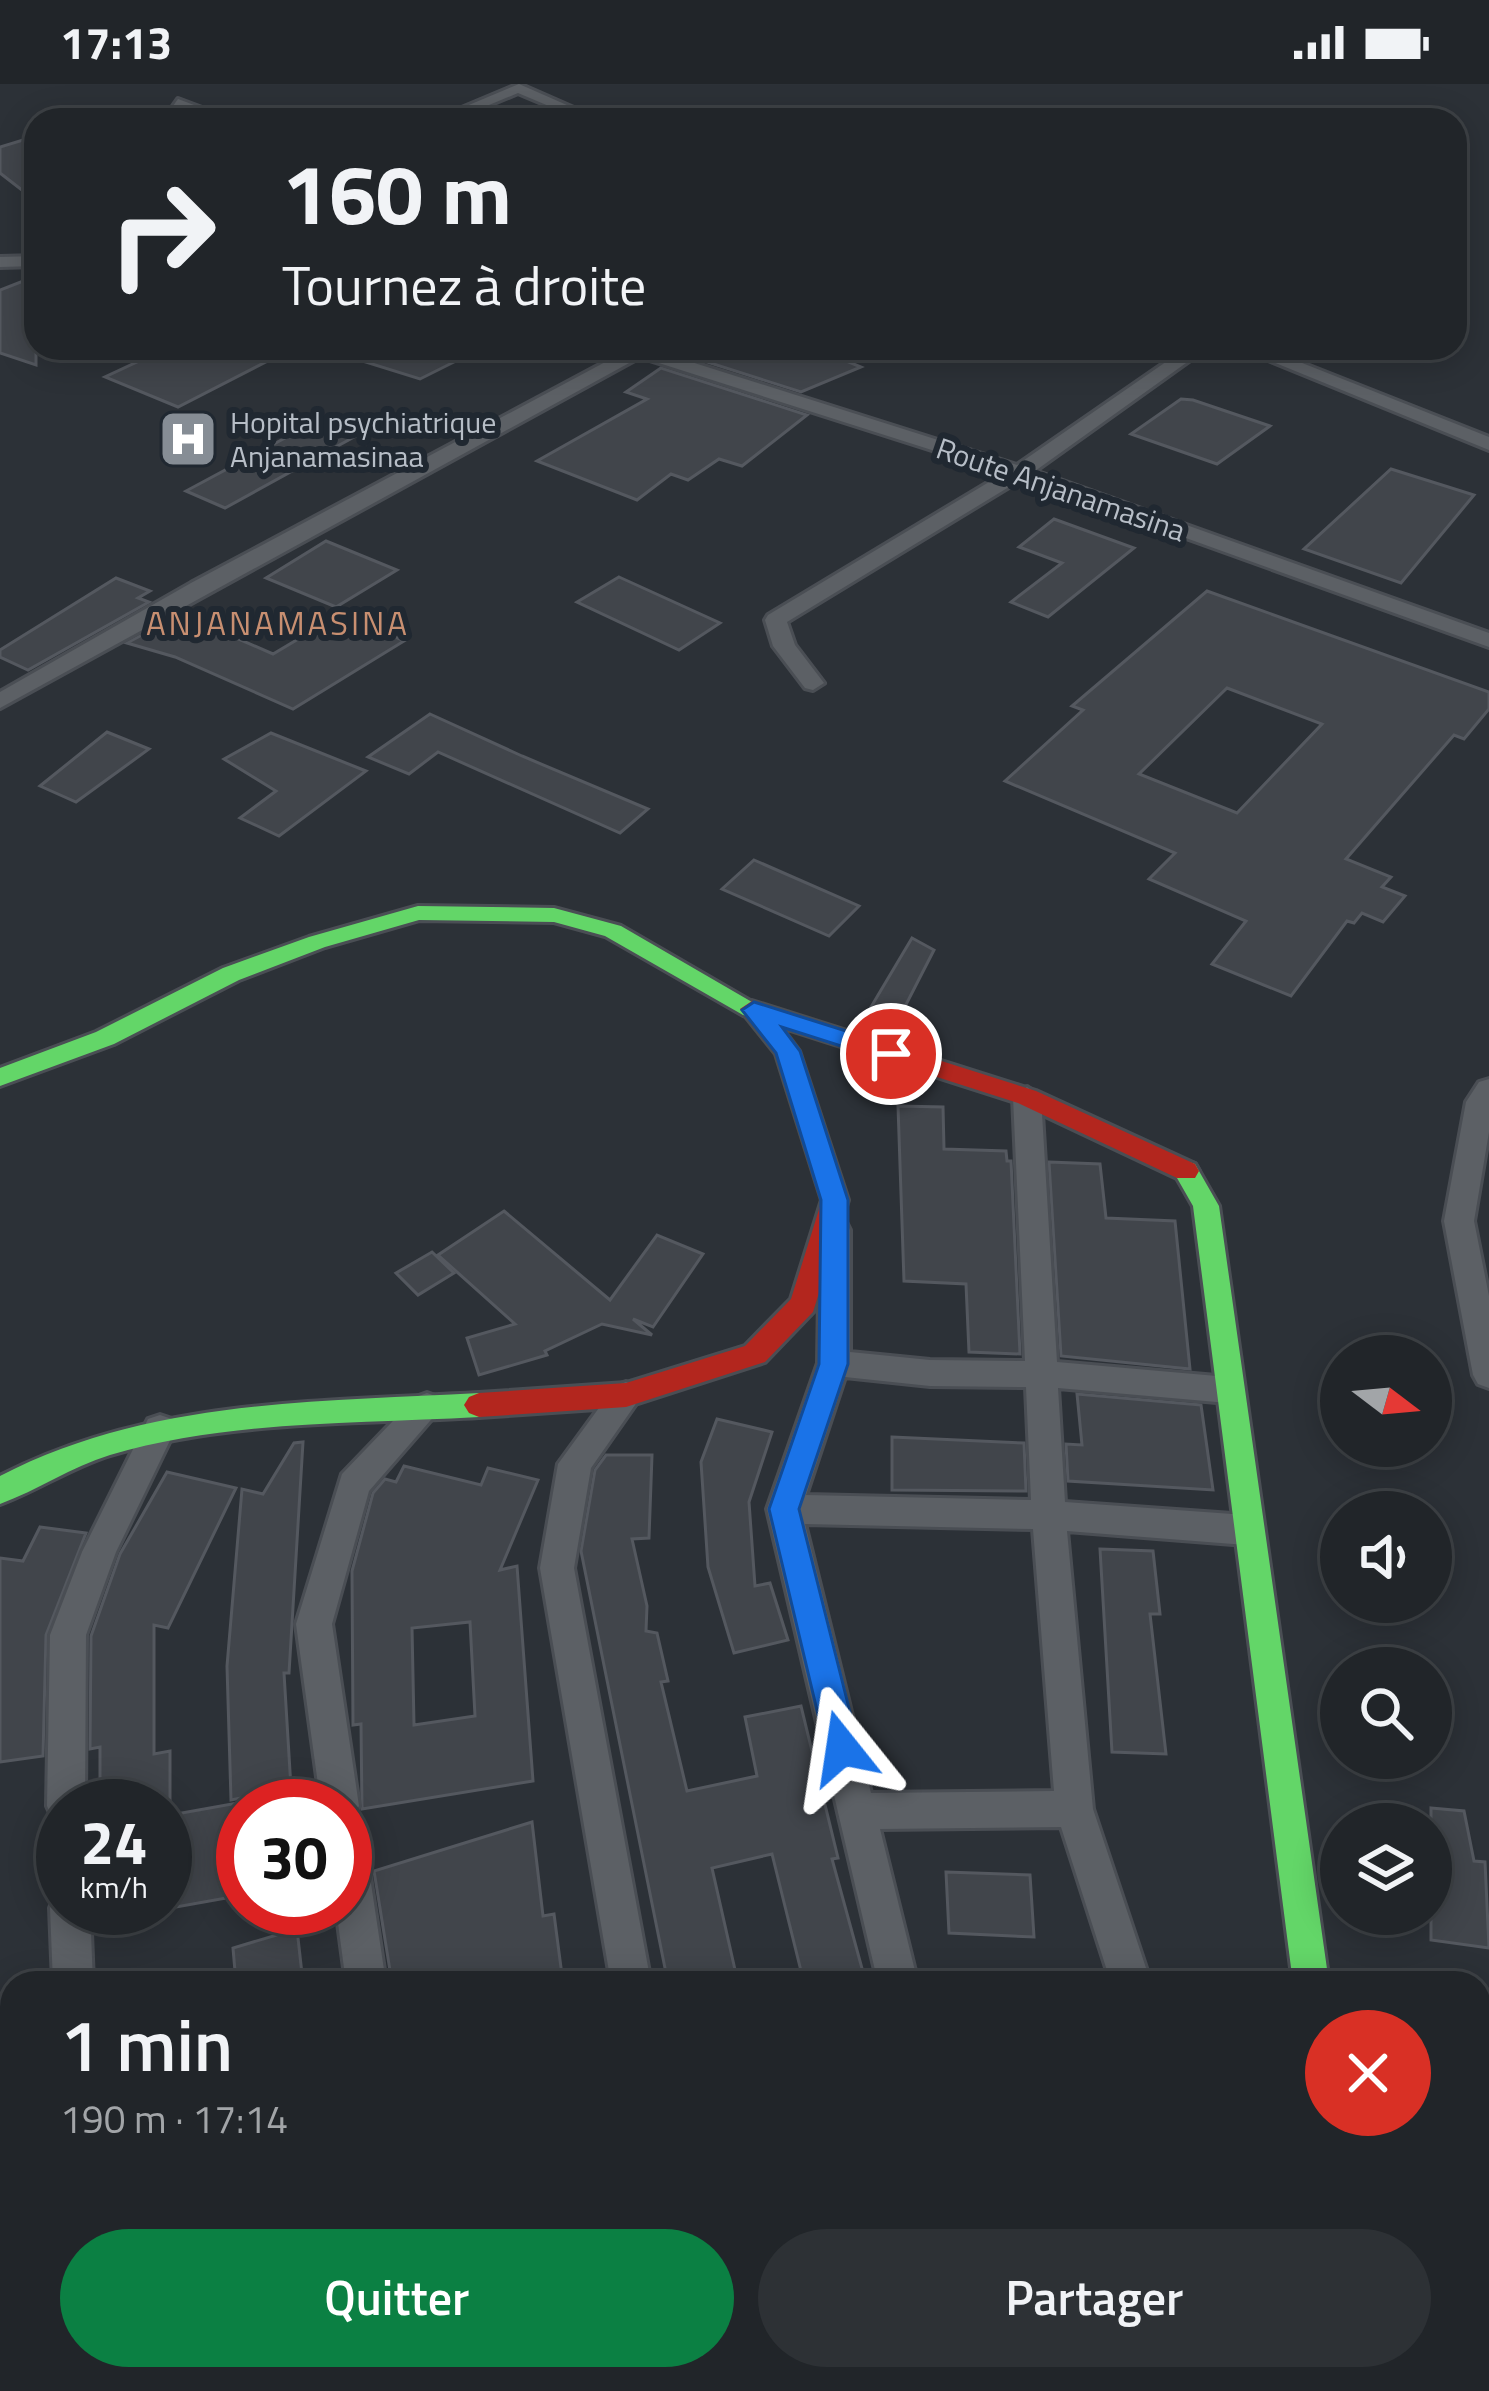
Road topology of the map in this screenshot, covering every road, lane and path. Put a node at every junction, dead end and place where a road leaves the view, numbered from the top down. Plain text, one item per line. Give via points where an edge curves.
1 (178, 103) dead end
2 (191, 108) edge
3 (469, 108) edge
4 (566, 108) edge
5 (616, 360) edge
6 (666, 360) edge
7 (1181, 360) edge
8 (1281, 360) edge
9 (1489, 444) edge
10 (1021, 472) junction
11 (1489, 640) edge
12 (814, 682) dead end
13 (0, 701) edge
14 (754, 1010) junction
15 (0, 1077) edge
16 (1489, 1089) edge
17 (1027, 1097) junction
18 (835, 1200) junction
19 (834, 1364) junction
20 (1043, 1374) junction
21 (1489, 1375) edge
22 (1228, 1390) junction
23 (626, 1395) junction
24 (428, 1406) junction
25 (160, 1429) junction
26 (0, 1492) edge
27 (784, 1509) junction
28 (1049, 1515) junction
29 (1246, 1530) junction
30 (66, 1779) edge
31 (336, 1779) edge
32 (1074, 1809) junction
33 (860, 1810) junction
34 (71, 1935) edge
35 (359, 1935) edge
36 (73, 1971) edge
37 (364, 1971) edge
38 (629, 1971) edge
39 (895, 1971) edge
40 (1127, 1971) edge
41 (1309, 1971) edge

1 - 2 street
3 - 4 street via 518,88
5 - 13 street
6 - 10 street, Route Anjanamasina
7 - 10 street
8 - 9 street
10 - 11 street, Route Anjanamasina
10 - 12 street via 776,620 784,646
14 - 15 street via 614,931 554,915 418,914 231,974 124,1030
14 - 17 street
14 - 18 street via 787,1051
16 - 21 street via 1459,1221
17 - 20 street
17 - 22 street via 1190,1172 1206,1206
18 - 19 street
18 - 23 street via 803,1304 755,1354
19 - 20 street
19 - 27 street
20 - 22 street
20 - 28 street
22 - 29 street
23 - 24 street
23 - 38 street via 575,1464 556,1568
24 - 25 street
24 - 31 street via 354,1484 314,1624
25 - 26 street via 39,1466
25 - 30 street via 68,1635
27 - 28 street
27 - 33 street
28 - 29 street
28 - 32 street
29 - 41 street
32 - 33 street
32 - 40 street
33 - 39 street
34 - 36 street
35 - 37 street

